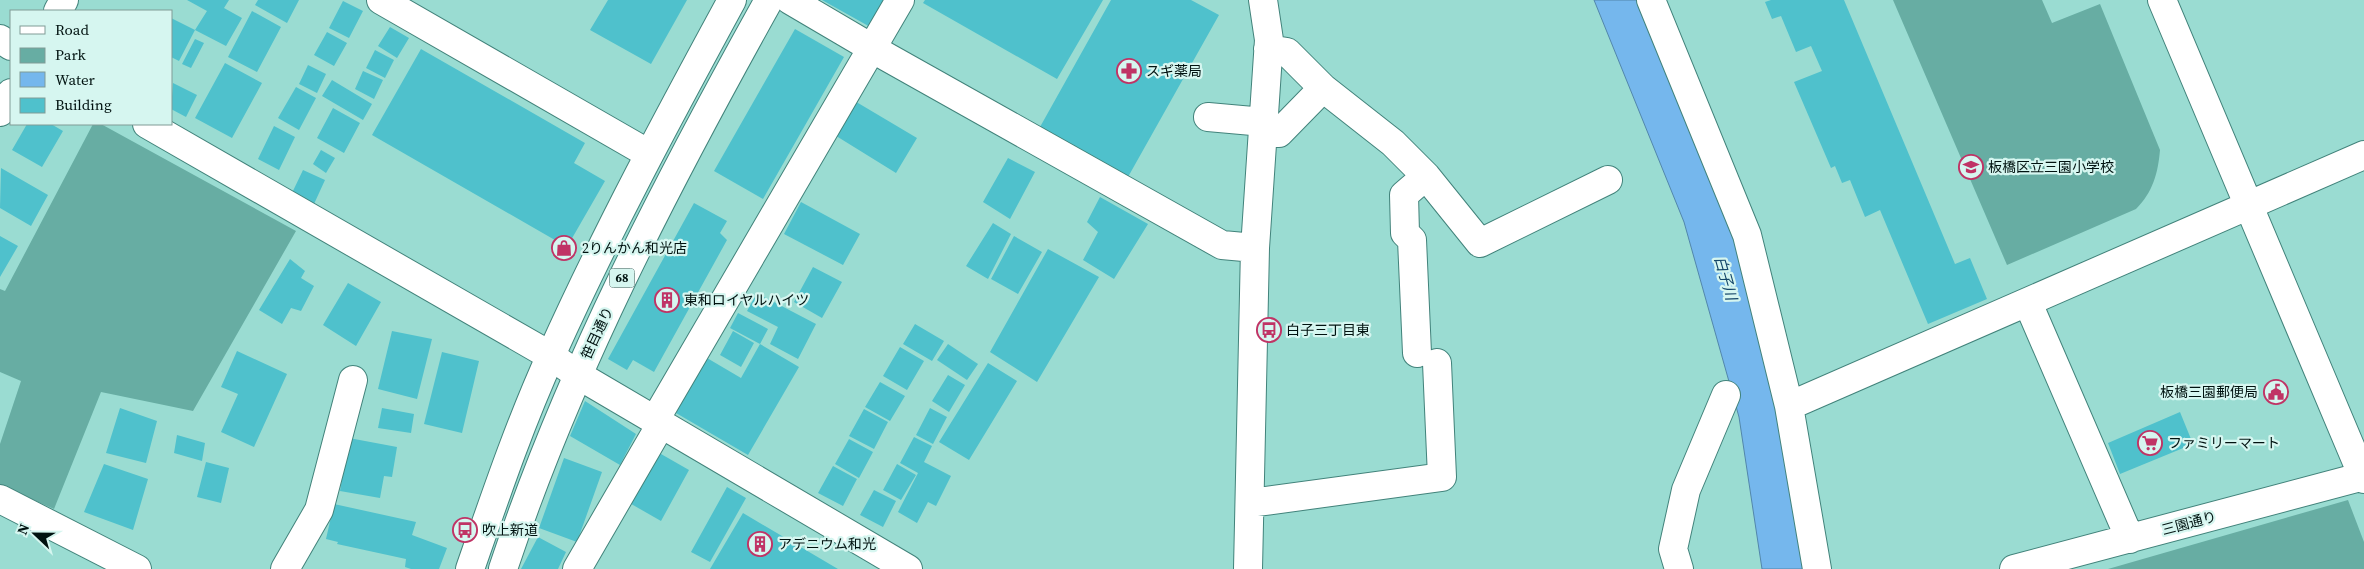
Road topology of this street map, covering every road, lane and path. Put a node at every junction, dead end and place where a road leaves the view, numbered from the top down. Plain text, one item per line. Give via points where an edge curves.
1 (380, 0) edge
2 (732, 0) edge
3 (768, 0) edge
4 (790, 0) edge
5 (900, 0) edge
6 (1263, 0) edge
7 (1651, 0) edge
8 (2162, 0) edge
9 (1268, 48) junction
10 (873, 49) junction
11 (1323, 88) junction
12 (10, 95) edge
13 (0, 112) edge
14 (1208, 117) dead end
15 (149, 125) edge
16 (1264, 128) junction
17 (649, 154) junction
18 (2364, 156) edge
19 (1426, 176) junction
20 (1608, 180) dead end
21 (2248, 205) junction
22 (1255, 248) junction
23 (2028, 303) junction
24 (551, 356) junction
25 (578, 375) junction
26 (353, 380) dead end
27 (1726, 395) dead end
28 (1790, 406) junction
29 (658, 422) junction
30 (2364, 477) edge
31 (0, 499) edge
32 (1250, 503) junction
33 (2130, 539) junction
34 (137, 569) edge
35 (285, 569) edge
36 (470, 569) edge
37 (503, 569) edge
38 (577, 569) edge
39 (908, 569) edge
40 (1248, 569) edge
41 (1679, 569) edge
42 (1817, 569) edge
43 (2014, 569) edge

1 - 17 street
2 - 17 street, 68
3 - 25 street, 笹目通り / 68 via 677,169
4 - 10 street
5 - 10 street
6 - 9 street
7 - 28 street via 1747,235
8 - 21 street
9 - 11 street via 1287,52
9 - 16 street
10 - 22 street via 1222,245
10 - 29 street
11 - 16 street via 1279,133
11 - 19 street via 1393,143
12 - 13 street
14 - 16 street
15 - 24 street
16 - 22 street
17 - 24 street, 68
18 - 21 street
19 - 20 street via 1480,243
19 - 32 street via 1404,195 1405,233 1412,240 1442,477
21 - 23 street
21 - 30 street
22 - 32 street
23 - 28 street
23 - 33 street
24 - 25 street
24 - 36 street, 68
25 - 29 street
25 - 37 street, 笹目通り / 68
26 - 35 street via 319,510
27 - 41 street via 1686,490 1672,549
28 - 42 street
29 - 38 street
29 - 39 street
30 - 33 street, 三園通り
31 - 34 street
32 - 40 street
33 - 43 street, 三園通り

